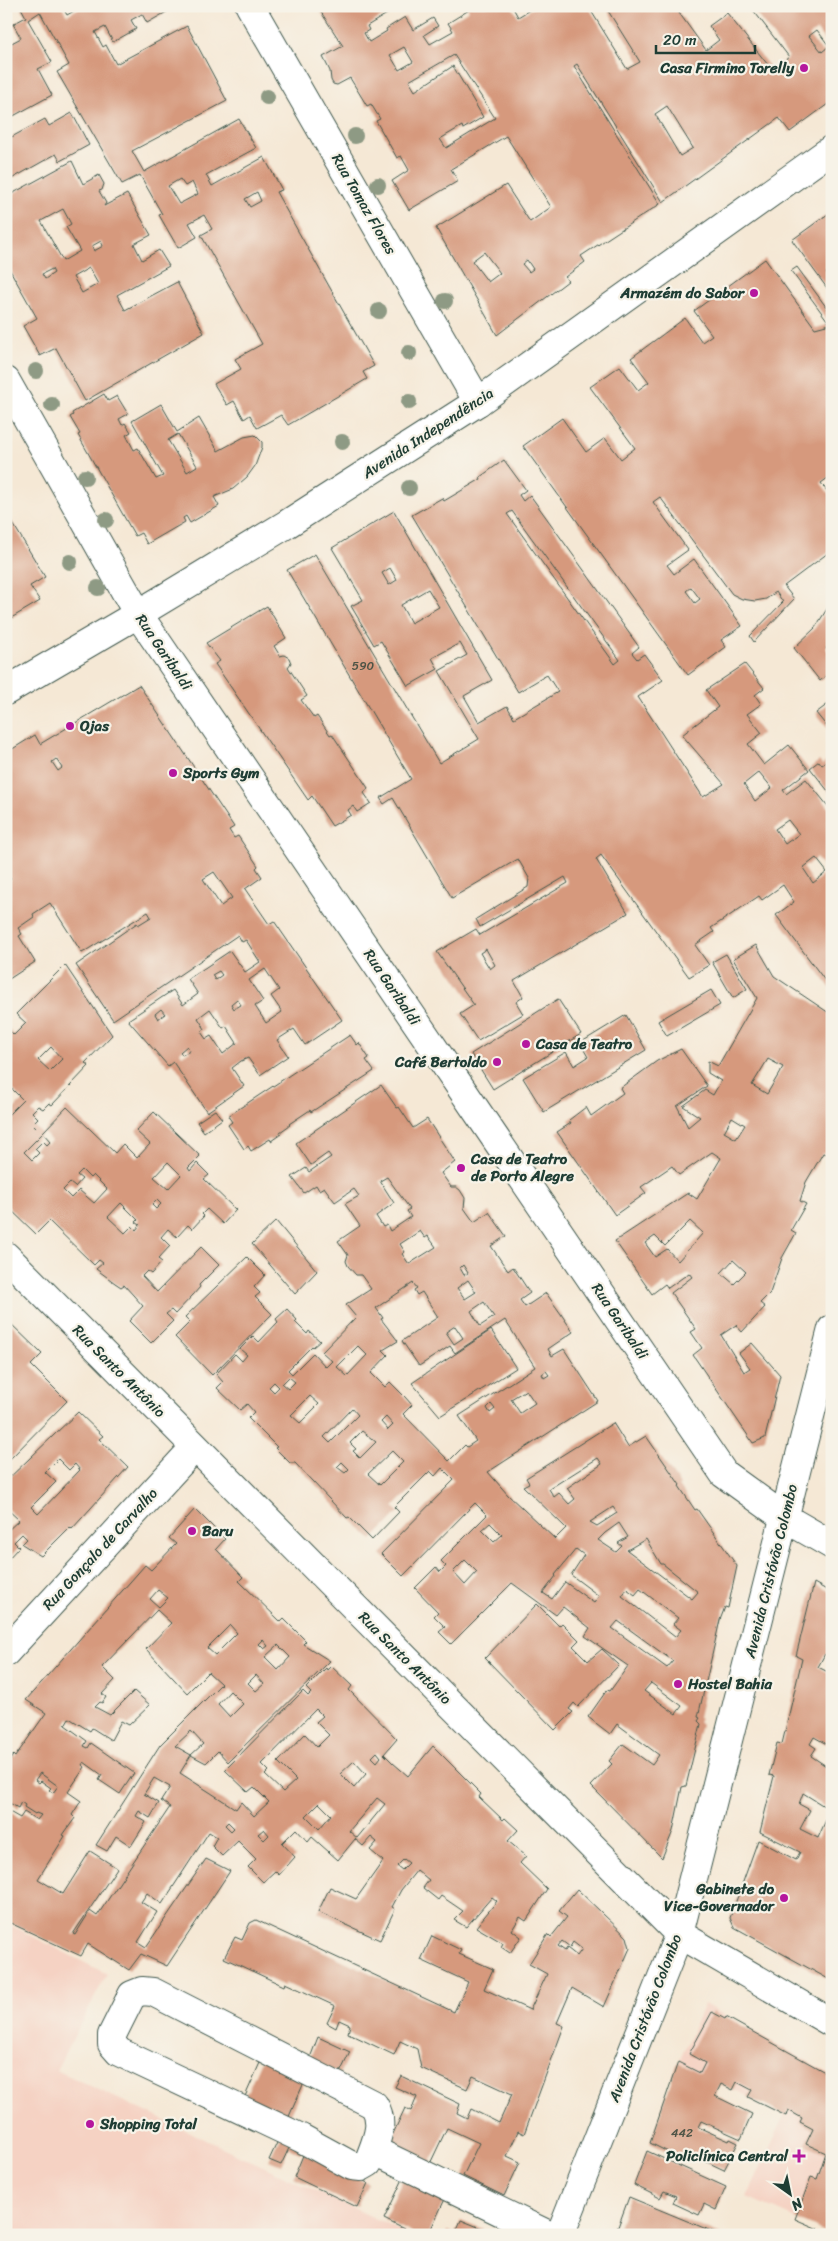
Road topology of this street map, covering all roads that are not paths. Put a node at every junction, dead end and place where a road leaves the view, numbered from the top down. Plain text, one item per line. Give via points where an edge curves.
1 (250, 6) edge
2 (832, 149) edge
3 (6, 381) edge
4 (478, 402) junction
5 (138, 614) junction
6 (6, 691) edge
7 (6, 1256) edge
8 (832, 1330) edge
9 (195, 1447) junction
10 (785, 1518) junction
11 (832, 1545) edge
12 (6, 1652) edge
13 (679, 1934) junction
14 (832, 2023) edge
15 (373, 2150) junction
16 (549, 2235) edge
17 (560, 2235) edge

1 - 4 street, Rua Tomaz Flores
2 - 4 street, Avenida Independência
3 - 5 street, Rua Garibaldi
4 - 5 street, Avenida Independência
5 - 6 street, Avenida Independência
5 - 10 street, Rua Garibaldi via 724,1474
7 - 9 street, Rua Santo Antônio
8 - 10 street, Avenida Cristóvão Colombo
9 - 12 street, Rua Gonçalo de Carvalho
9 - 13 street, Rua Santo Antônio
10 - 11 street, Rua Garibaldi
10 - 13 street, Avenida Cristóvão Colombo
13 - 14 street, Rua Santo Antônio
13 - 17 street, Avenida Cristóvão Colombo
15 - 15 street via 368,2163 361,2167 352,2166 301,2138 119,2052 112,2044 112,2035 132,1995 142,1990 153,1992 374,2105 380,2114 380,2125
15 - 16 street

